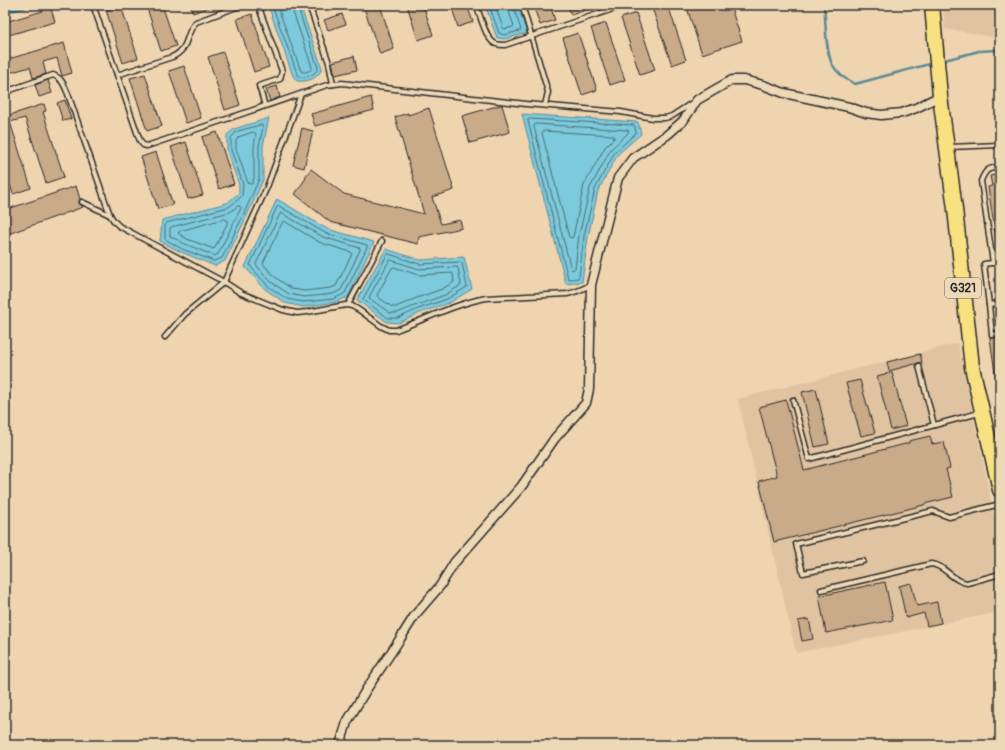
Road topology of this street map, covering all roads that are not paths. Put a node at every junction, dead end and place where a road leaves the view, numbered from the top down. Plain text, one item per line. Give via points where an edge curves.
1 (93, 5) edge
2 (242, 5) edge
3 (258, 5) edge
4 (319, 5) edge
5 (476, 5) edge
6 (522, 5) edge
7 (625, 5) edge
8 (932, 5) edge
9 (310, 7) edge
10 (532, 36) junction
11 (117, 75) junction
12 (333, 84) junction
13 (940, 90) junction
14 (5, 92) edge
15 (301, 94) junction
16 (697, 100) junction
17 (545, 105) junction
18 (265, 106) junction
19 (1000, 145) edge
20 (947, 147) junction
21 (1000, 167) edge
22 (82, 202) dead end
23 (110, 215) junction
24 (382, 241) dead end
25 (1000, 262) edge
26 (993, 263) junction
27 (224, 282) junction
28 (591, 284) junction
29 (1000, 303) edge
30 (348, 305) junction
31 (989, 305) junction
32 (1000, 333) edge
33 (165, 337) dead end
34 (919, 366) dead end
35 (793, 400) dead end
36 (982, 413) junction
37 (934, 425) junction
38 (1000, 490) edge
39 (1000, 504) edge
40 (863, 561) dead end
41 (1000, 574) edge
42 (821, 590) dead end
43 (1000, 740) edge
44 (340, 745) edge
45 (997, 745) edge

1 - 11 lane
2 - 11 lane via 196,22 183,50 172,57
3 - 18 lane via 282,71 280,79 259,86
4 - 9 lane
5 - 10 lane via 485,30 494,44 505,45
6 - 10 lane
7 - 10 lane
8 - 13 highway, G321
9 - 12 lane via 329,63
10 - 17 lane via 548,92
11 - 18 lane via 140,141 147,146
12 - 15 lane
12 - 17 lane
13 - 16 street via 916,108 902,113 881,115 784,93 744,80 732,80
13 - 20 highway, G321
14 - 23 lane via 52,75 63,82
15 - 18 lane
15 - 27 lane via 267,187
16 - 17 lane via 665,118
16 - 28 street via 683,122 633,158 618,178
19 - 20 lane
20 - 36 highway, G321 via 972,367
21 - 26 lane via 990,168 981,181
22 - 23 lane
23 - 27 lane via 119,226
24 - 30 lane
25 - 26 lane
26 - 31 lane via 984,264
27 - 30 lane via 241,293 297,313
27 - 33 lane via 185,314
28 - 30 lane via 562,295 473,300 396,330 381,326
28 - 44 street via 586,403 555,438 521,487 454,564 440,586 415,615 347,722
29 - 31 lane
31 - 32 lane via 992,335
34 - 37 lane
35 - 37 lane via 809,459
36 - 37 lane
36 - 38 highway, G321
39 - 40 lane via 949,517 933,511 796,544 803,573
41 - 42 lane via 967,583 957,580 939,566 931,564
43 - 45 lane

